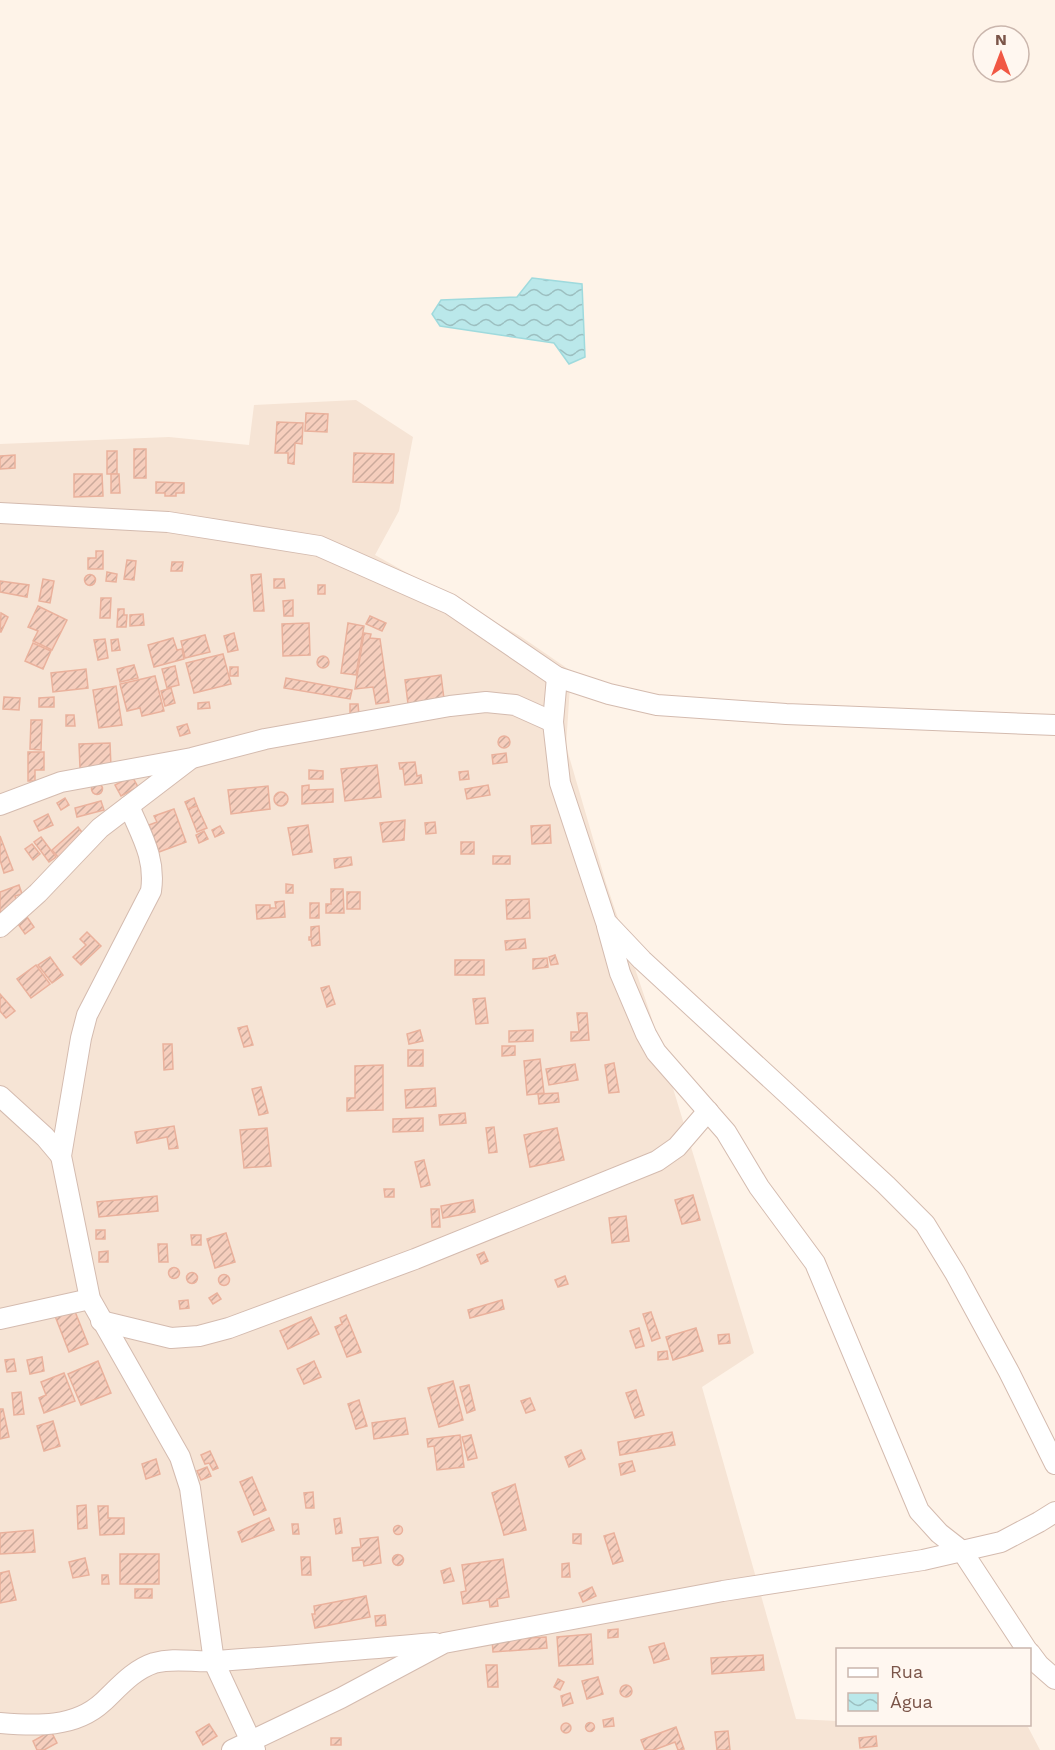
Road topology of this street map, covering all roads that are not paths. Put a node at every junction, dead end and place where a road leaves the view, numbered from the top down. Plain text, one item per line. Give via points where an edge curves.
1 (0, 513) edge
2 (557, 677) junction
3 (553, 722) junction
4 (1055, 725) edge
5 (192, 758) junction
6 (0, 805) edge
7 (129, 806) junction
8 (606, 922) junction
9 (0, 927) edge
10 (0, 1096) edge
11 (708, 1111) junction
12 (61, 1156) junction
13 (90, 1299) junction
14 (0, 1320) edge
15 (101, 1321) junction
16 (1055, 1464) edge
17 (1055, 1512) edge
18 (962, 1551) junction
19 (444, 1642) junction
20 (1025, 1648) edge
21 (1031, 1655) edge
22 (214, 1662) junction
23 (1055, 1679) edge
24 (0, 1723) edge
25 (253, 1746) edge
26 (232, 1750) edge

1 - 2 street via 168,522 319,546 450,604
2 - 3 street
2 - 4 street via 657,705
3 - 5 street via 516,705 486,702 265,739
3 - 8 street via 560,783
5 - 6 street via 61,782
5 - 7 street
7 - 9 street via 100,828
7 - 12 street via 152,862 151,891 87,1015
8 - 11 street via 620,973 646,1034 656,1052
8 - 16 street via 925,1224 956,1273
10 - 12 street
11 - 15 street via 676,1147 657,1161 415,1259 229,1328 171,1338
11 - 18 street via 815,1263 920,1511
12 - 13 street
13 - 14 street
13 - 15 street
15 - 22 street via 180,1457 190,1488
17 - 18 street via 1001,1542
18 - 19 street
18 - 20 street
19 - 22 street
19 - 25 street
21 - 23 street
22 - 24 street via 175,1660 153,1664 128,1677 101,1704 73,1721 36,1726
22 - 25 street
25 - 26 street

